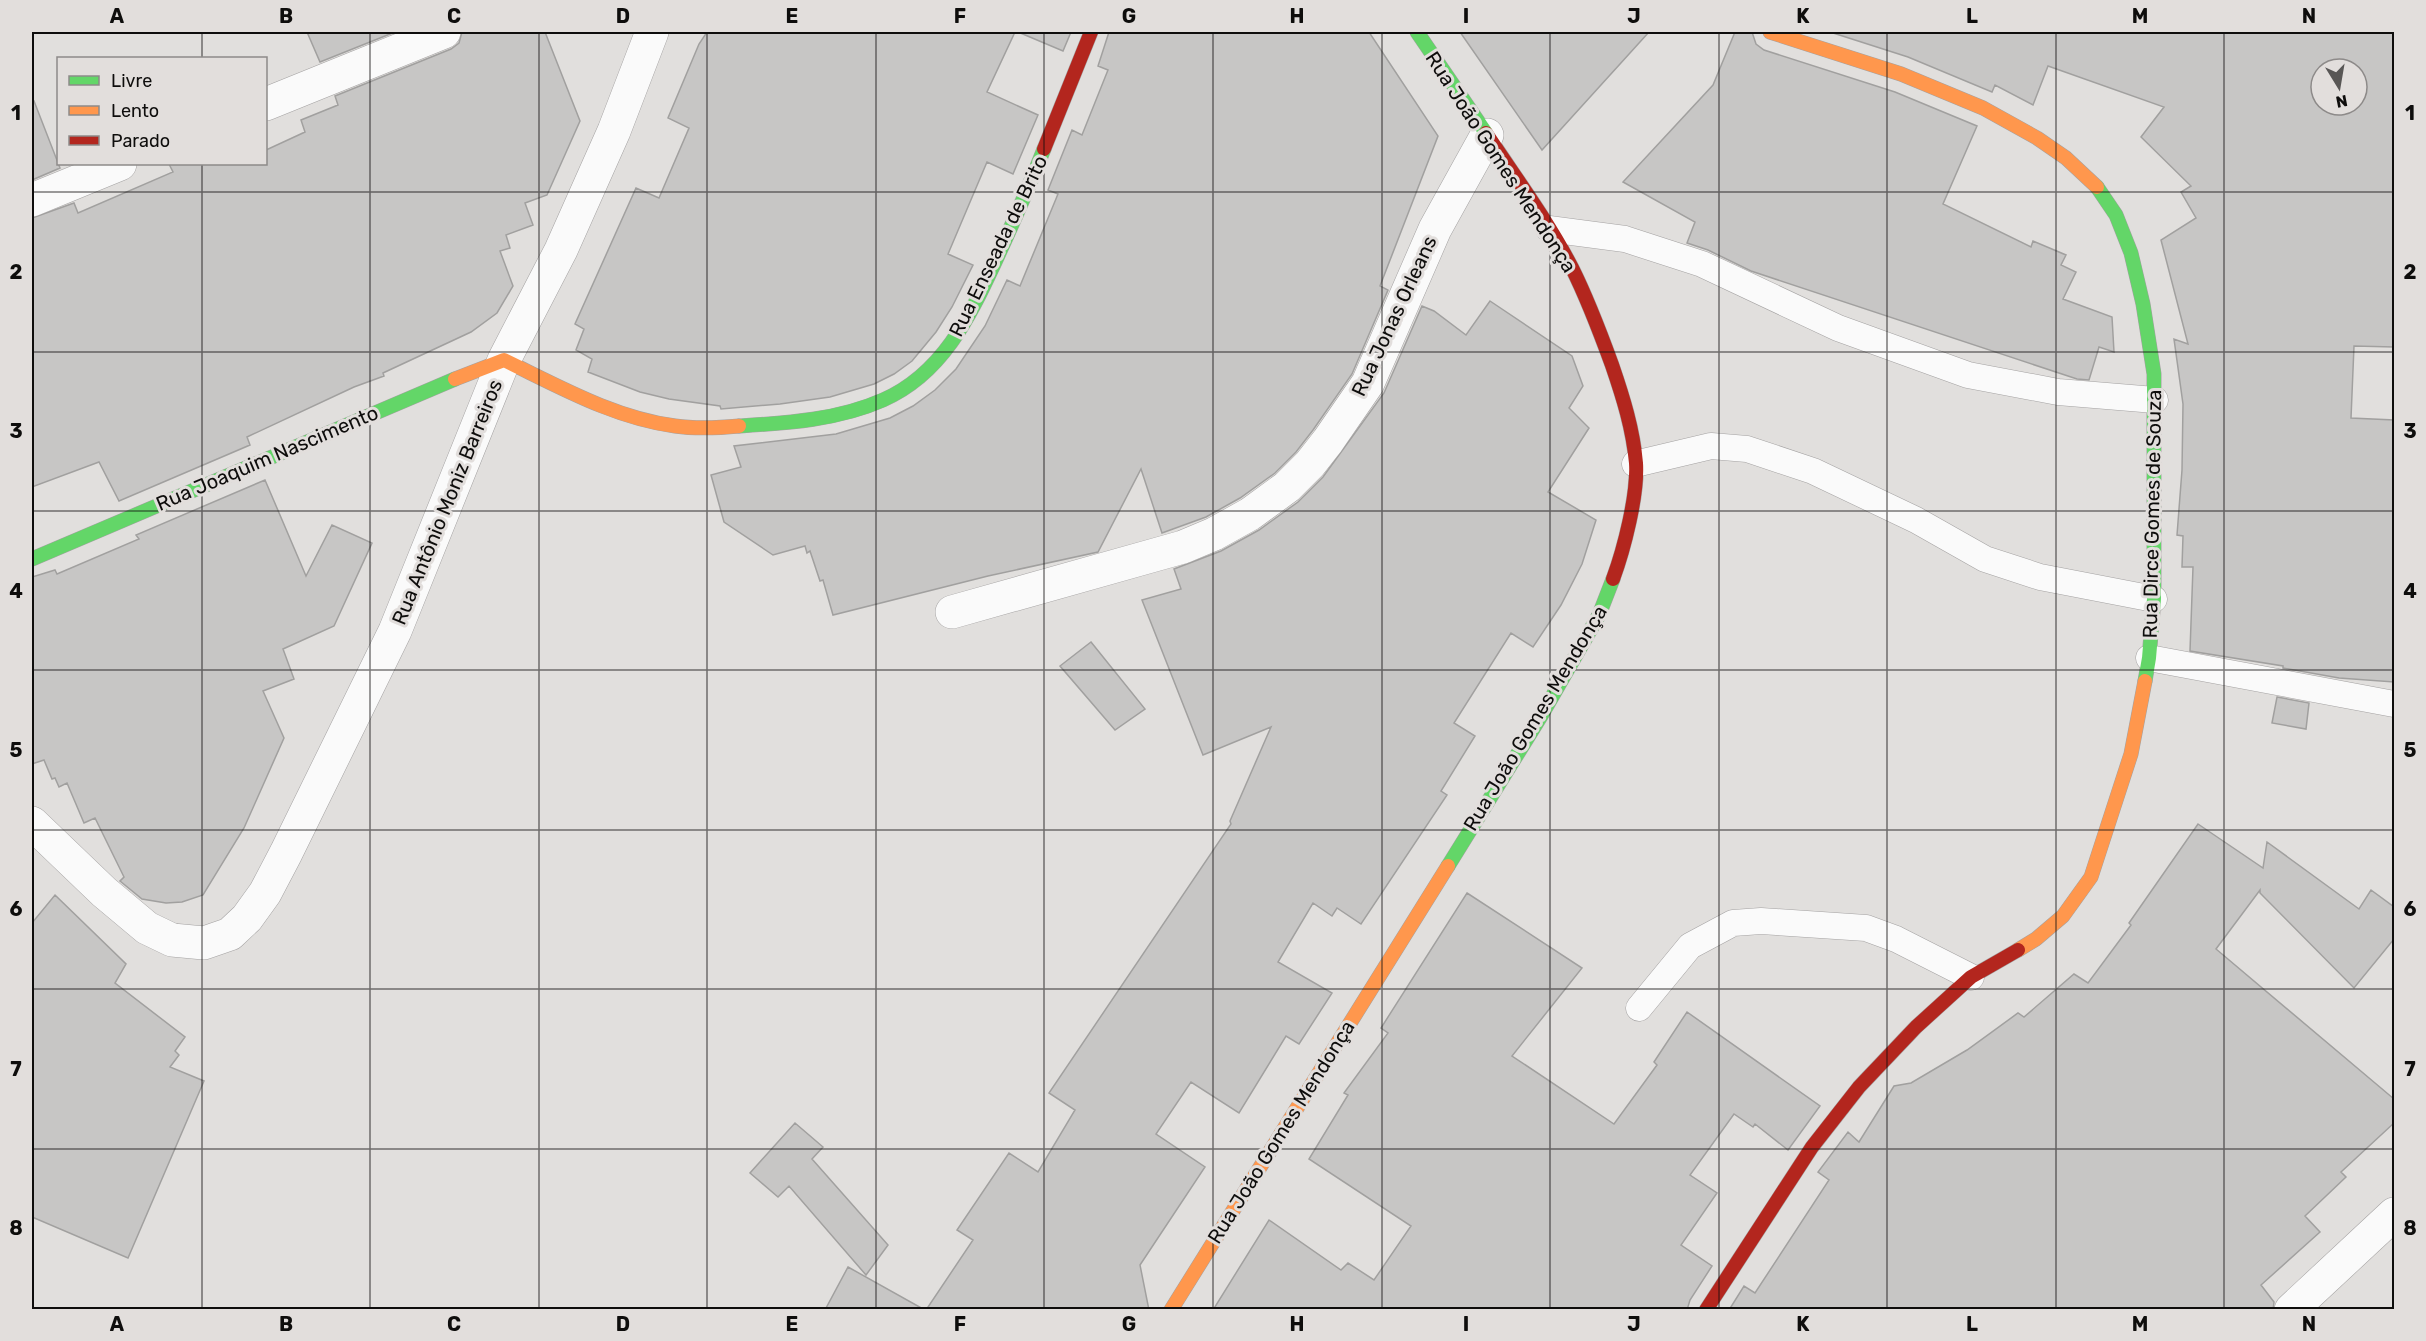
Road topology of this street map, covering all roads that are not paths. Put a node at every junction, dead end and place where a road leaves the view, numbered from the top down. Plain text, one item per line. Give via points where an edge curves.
1 (444, 32) edge
2 (652, 32) edge
3 (1091, 32) edge
4 (1417, 32) edge
5 (1770, 32) edge
6 (267, 104) edge
7 (1487, 135) junction
8 (118, 165) edge
9 (32, 200) edge
10 (1549, 229) junction
11 (504, 360) junction
12 (2155, 400) junction
13 (1635, 464) junction
14 (32, 559) edge
15 (2154, 599) junction
16 (952, 612) dead end
17 (2149, 658) junction
18 (2394, 704) edge
19 (32, 823) edge
20 (1971, 977) junction
21 (1640, 1008) dead end
22 (2394, 1214) edge
23 (1171, 1310) edge
24 (1706, 1310) edge
25 (2291, 1310) edge

1 - 6 street
2 - 11 street, Rua Antônio Moniz Barreiros via 614,131 561,250
3 - 11 street, Rua Enseada de Brito via 1031,182 968,318 942,356 920,378 888,399 843,415 791,422 722,428 672,426 616,411
4 - 7 street, Rua João Gomes Mendonça
5 - 12 street, Rua Dirce Gomes de Souza via 1901,74 1983,108 2066,158 2097,187 2116,215 2131,253 2145,316
7 - 10 street, Rua João Gomes Mendonça
7 - 16 street, Rua Jonas Orleans via 1435,229 1368,383 1310,464 1287,487 1250,514 1183,547
8 - 9 street
10 - 12 lane via 1625,239 1702,264 1838,328 1968,375 2058,392
10 - 13 street, Rua João Gomes Mendonça via 1593,313 1632,432
11 - 14 street, Rua Joaquim Nascimento
11 - 19 street, Rua Antônio Moniz Barreiros via 395,631 286,853 247,918 230,934 204,943 172,940 147,928
12 - 15 street, Rua Dirce Gomes de Souza
13 - 15 lane via 1711,446 1747,449 1813,471 1916,520 1985,559 2040,578
13 - 23 street, Rua João Gomes Mendonça via 1628,529 1620,560 1586,640
15 - 17 street, Rua Dirce Gomes de Souza
17 - 18 lane
17 - 20 street, Rua Dirce Gomes de Souza via 2131,754 2091,877 2063,916 2036,939
20 - 21 lane via 1866,928 1761,921 1733,923 1690,946
20 - 24 street, Rua Dirce Gomes de Souza via 1859,1086 1812,1148
22 - 25 street

